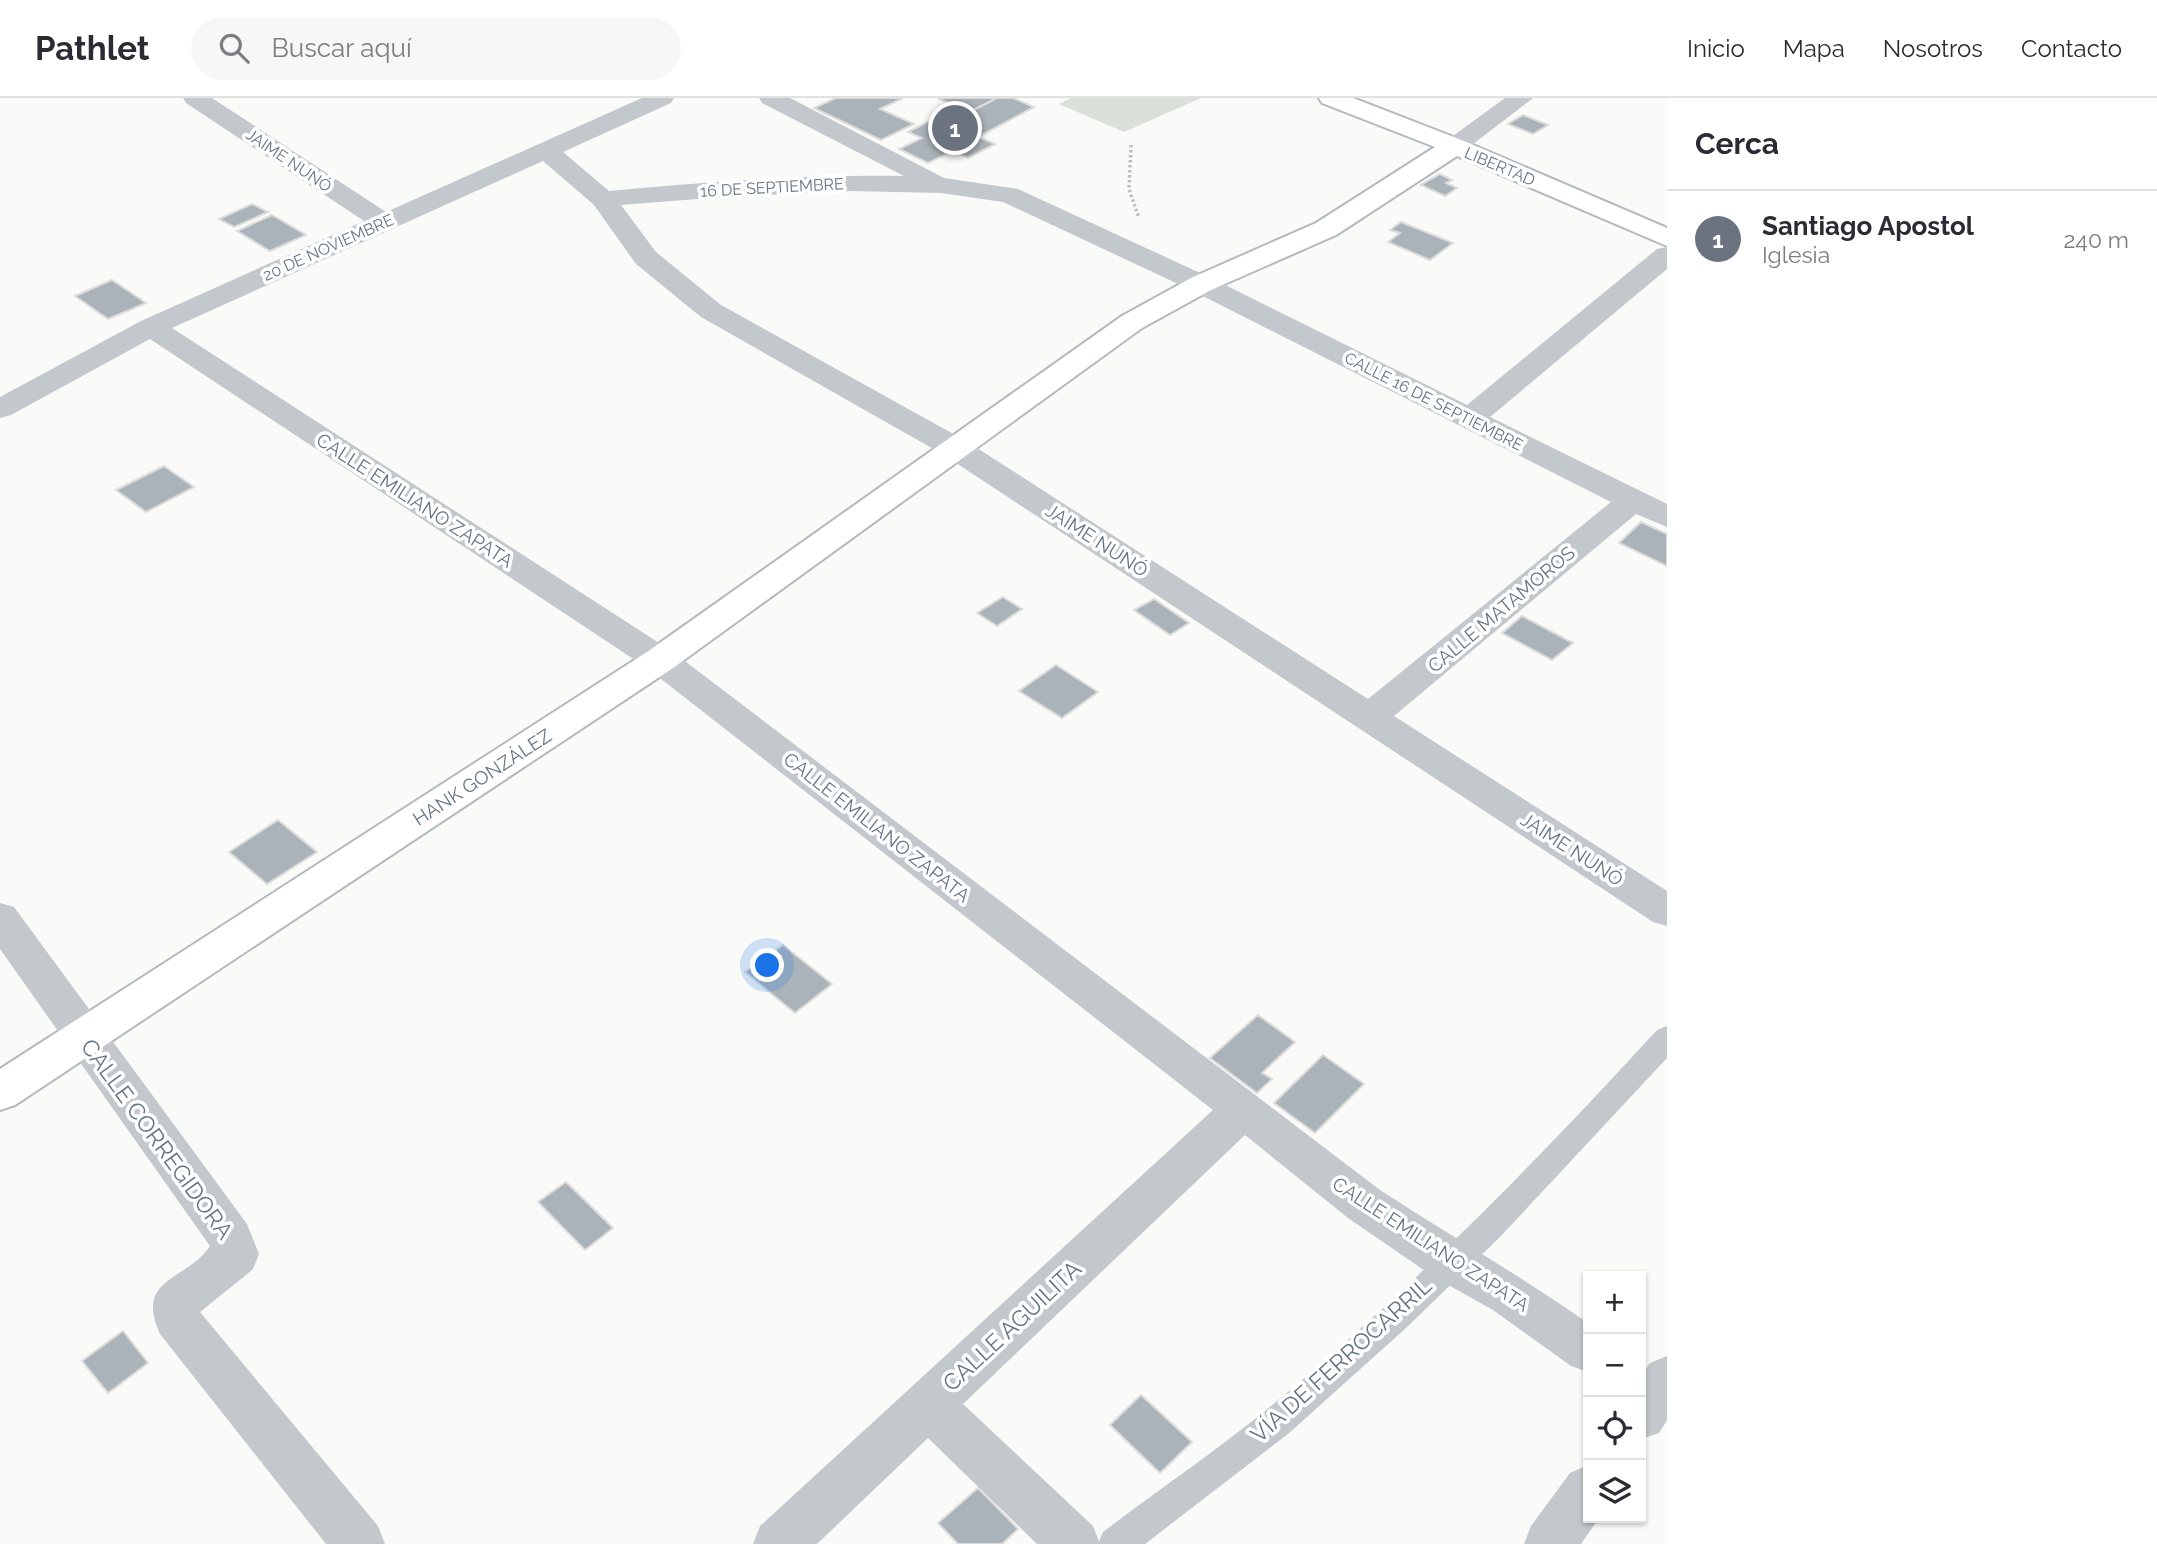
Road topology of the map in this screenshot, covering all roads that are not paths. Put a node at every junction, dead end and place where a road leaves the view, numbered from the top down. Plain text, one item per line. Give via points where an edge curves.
1 (195, 98) edge
2 (663, 98) edge
3 (771, 98) edge
4 (1331, 98) edge
5 (1521, 98) edge
6 (1455, 146) junction
7 (547, 151) junction
8 (941, 185) junction
9 (603, 199) junction
10 (383, 222) junction
11 (1667, 238) edge
12 (1667, 255) edge
13 (1202, 285) junction
14 (150, 327) junction
15 (0, 409) edge
16 (1470, 418) junction
17 (955, 448) junction
18 (1632, 501) junction
19 (1667, 517) edge
20 (660, 660) junction
21 (1370, 717) junction
22 (1667, 911) edge
23 (0, 918) edge
24 (84, 1038) junction
25 (1667, 1038) edge
26 (0, 1092) edge
27 (1244, 1110) junction
28 (1451, 1262) junction
29 (1583, 1347) edge
30 (928, 1404) junction
31 (1583, 1497) edge
32 (359, 1544) edge
33 (779, 1544) edge
34 (1074, 1544) edge
35 (1116, 1544) edge
36 (1550, 1544) edge

1 - 10 street, JAIME NUNÓ
2 - 7 street, 20 DE NOVIEMBRE
3 - 8 street, 16 DE SEPTIEMBRE
4 - 6 street, LIBERTAD
5 - 6 street
6 - 11 street, LIBERTAD
6 - 13 street, HANK GONZÁLEZ via 1326,229
7 - 9 street, JAIME NUNÓ
7 - 10 street, 20 DE NOVIEMBRE
8 - 9 street, 16 DE SEPTIEMBRE via 851,183
8 - 13 street, 16 DE SEPTIEMBRE via 1009,195
9 - 17 street, JAIME NUNÓ via 646,258 711,311
10 - 14 street, 20 DE NOVIEMBRE
12 - 16 street
13 - 16 street, CALLE 16 DE SEPTIEMBRE
13 - 17 street, HANK GONZÁLEZ via 1132,322
14 - 15 street, 20 DE NOVIEMBRE
14 - 20 street, CALLE EMILIANO ZAPATA
16 - 18 street, CALLE 16 DE SEPTIEMBRE
17 - 20 street, HANK GONZÁLEZ
17 - 21 street, JAIME NUNÓ
18 - 19 street, CALLE 16 DE SEPTIEMBRE
18 - 21 street, CALLE MATAMOROS
20 - 24 street, HANK GONZÁLEZ
20 - 27 street, CALLE EMILIANO ZAPATA
21 - 22 street, JAIME NUNÓ
23 - 24 street, CALLE CORREGIDORA
24 - 26 street, HANK GONZÁLEZ
24 - 32 street, CALLE CORREGIDORA via 231,1238 236,1254 175,1305 177,1319
25 - 28 lane, VÍA DE FERROCARRIL via 1610,1103
27 - 28 street, CALLE EMILIANO ZAPATA via 1364,1204
27 - 30 street, CALLE AGUILITA
28 - 29 street, CALLE EMILIANO ZAPATA
28 - 35 lane, VÍA DE FERROCARRIL via 1296,1406
30 - 33 street, CALLE AGUILITA
30 - 34 street
31 - 36 street

